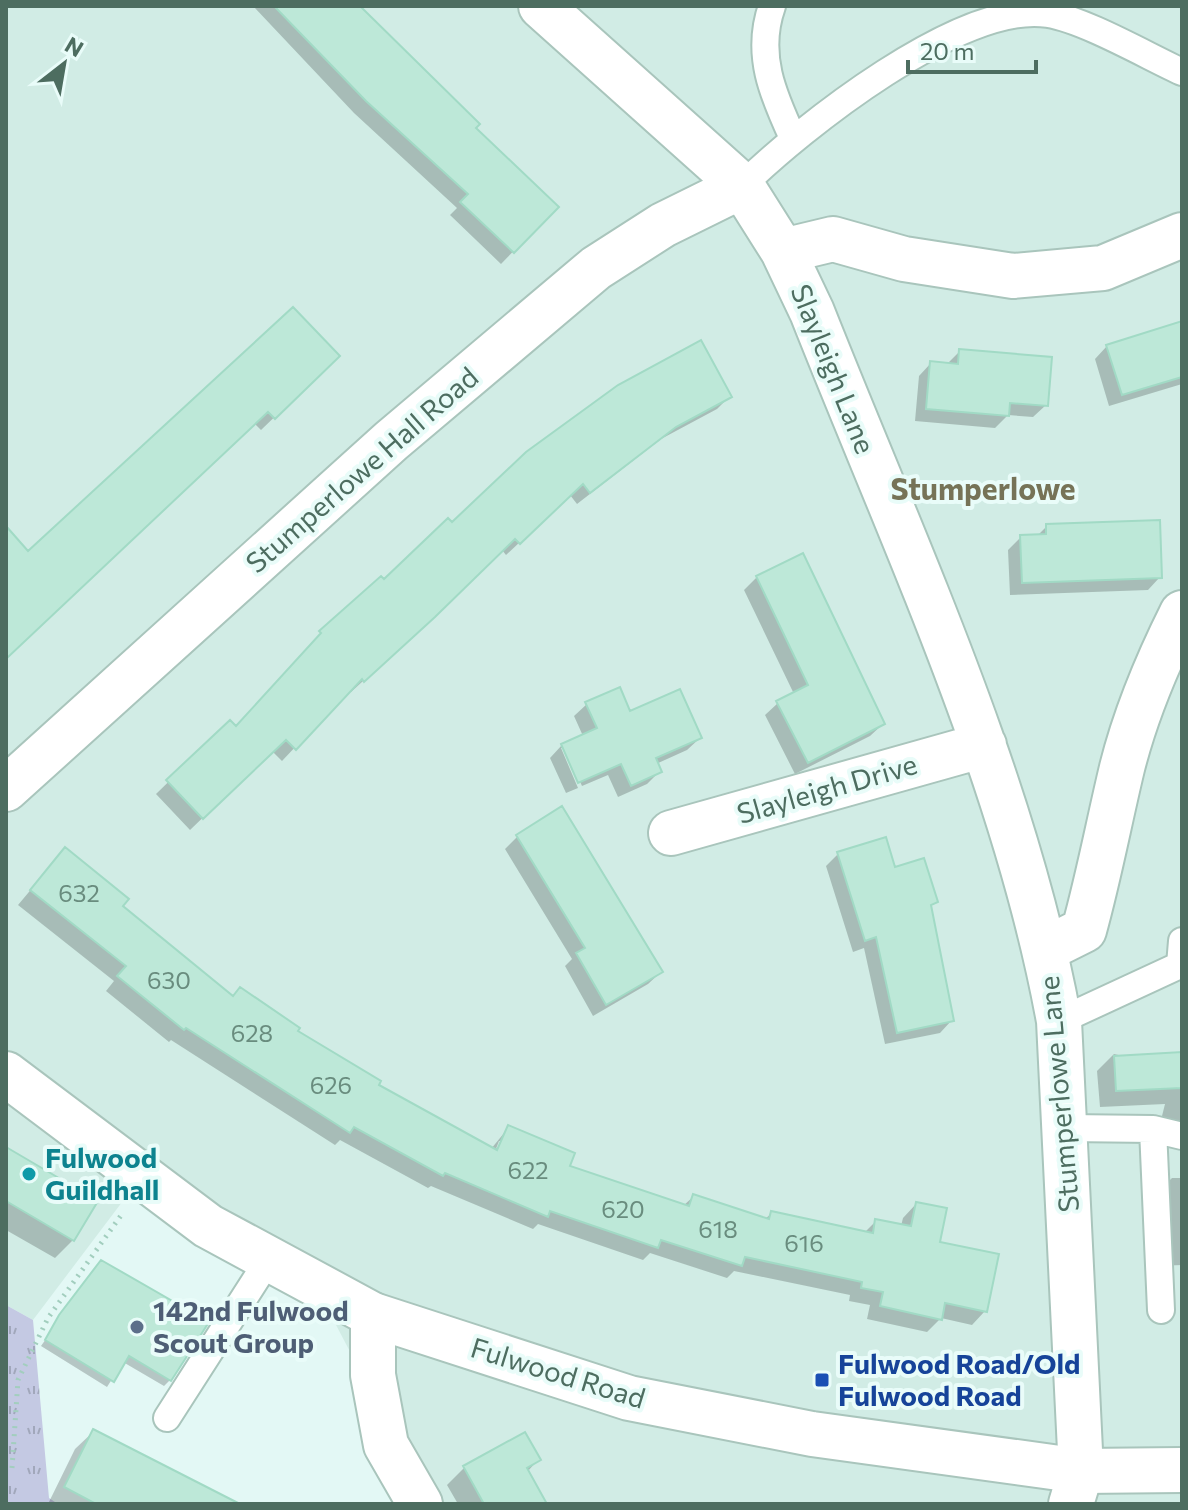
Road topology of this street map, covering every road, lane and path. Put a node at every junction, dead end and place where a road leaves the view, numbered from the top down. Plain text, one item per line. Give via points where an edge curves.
1 (541, 6) edge
2 (772, 6) edge
3 (1182, 72) edge
4 (793, 138) junction
5 (742, 186) junction
6 (1182, 235) edge
7 (783, 251) junction
8 (1182, 613) edge
9 (984, 745) junction
10 (6, 789) edge
11 (671, 833) dead end
12 (1046, 949) junction
13 (1181, 957) edge
14 (1059, 1021) junction
15 (6, 1074) edge
16 (1067, 1128) junction
17 (1153, 1129) junction
18 (1182, 1136) edge
19 (146, 1180) junction
20 (269, 1259) junction
21 (1161, 1310) dead end
22 (373, 1315) junction
23 (167, 1418) dead end
24 (12, 1468) dead end
25 (1182, 1470) edge
26 (1076, 1487) edge
27 (420, 1504) edge

1 - 5 street, Slayleigh Lane
2 - 4 lane via 763,30 771,91
3 - 4 lane via 1048,14 991,20 850,93
4 - 5 lane
5 - 7 street, Slayleigh Lane
5 - 10 street, Stumperlowe Hall Road via 663,225 596,268 391,441
6 - 7 street via 1103,268 1013,276 904,259 833,239
7 - 9 street, Slayleigh Lane
8 - 12 street, Stumperlowe Lane via 1123,765 1084,930
9 - 11 street, Slayleigh Drive
9 - 12 street, Slayleigh Lane
12 - 14 street, Stumperlowe Lane
13 - 14 lane
14 - 16 street, Stumperlowe Lane
15 - 19 street, Fulwood Road
16 - 17 lane
16 - 26 street, Stumperlowe Lane
17 - 18 lane
17 - 21 lane
19 - 20 street, Fulwood Road via 208,1226
19 - 24 path via 48,1318 18,1380
20 - 22 street, Fulwood Road
20 - 23 lane
22 - 26 street, Fulwood Road via 629,1398
22 - 27 street via 373,1375 386,1445
25 - 26 street, Fulwood Road

